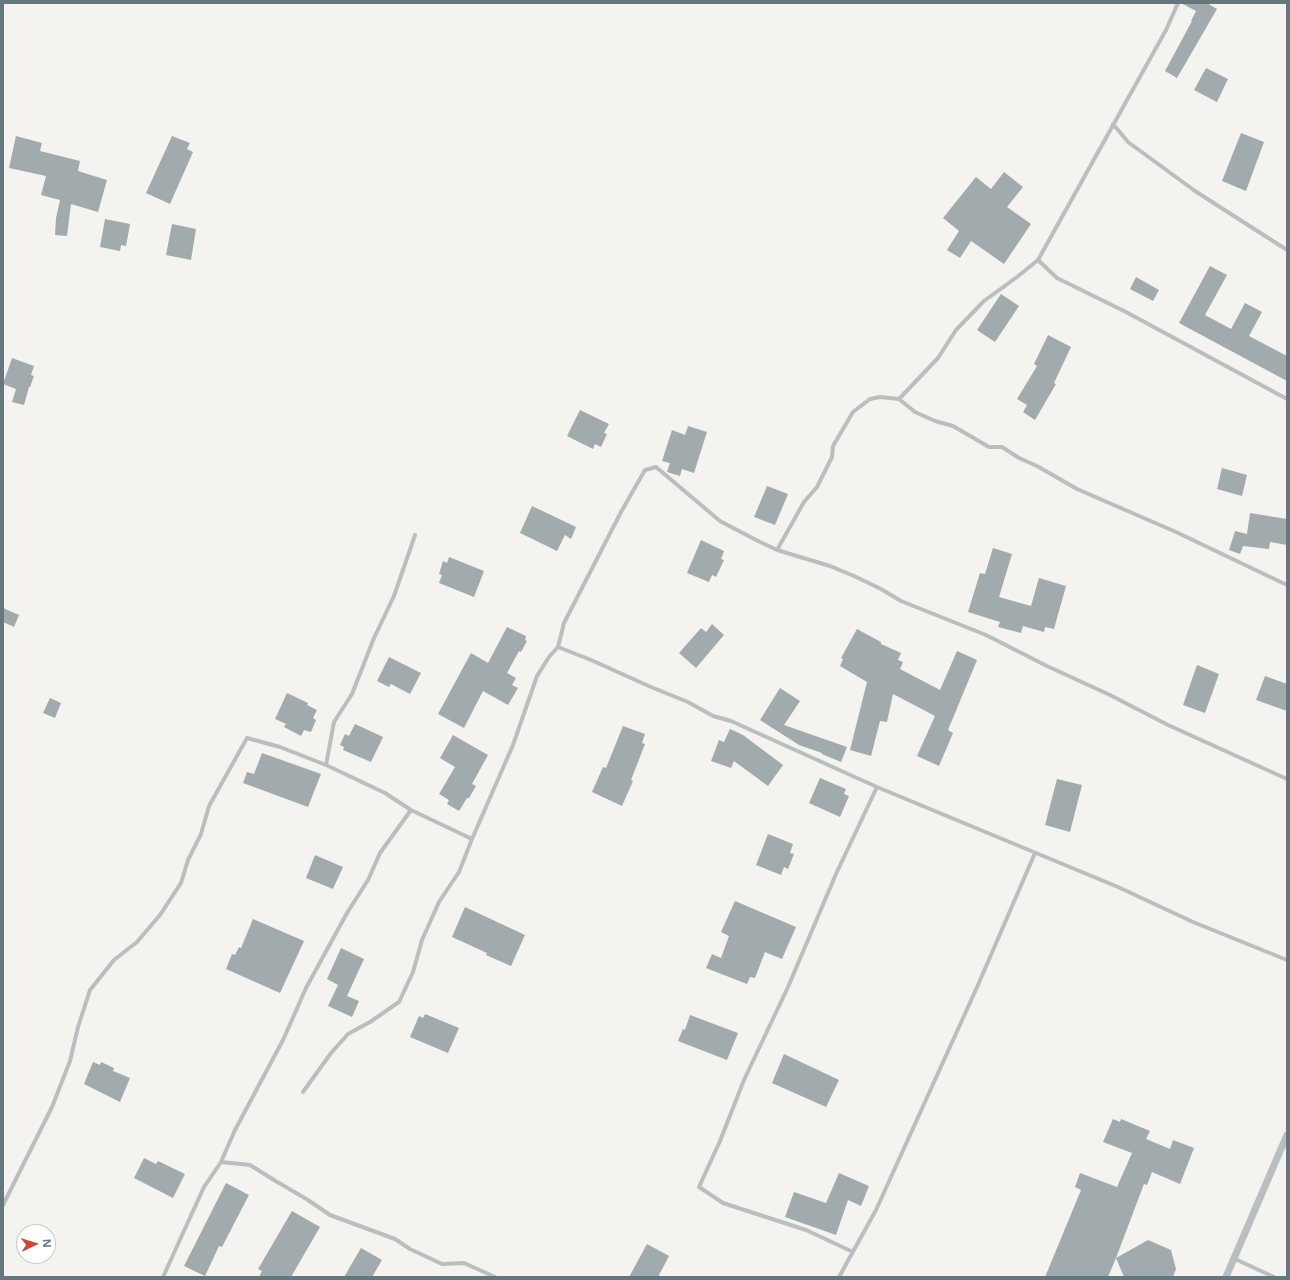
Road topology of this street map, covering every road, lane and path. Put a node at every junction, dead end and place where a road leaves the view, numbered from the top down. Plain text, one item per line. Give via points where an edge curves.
1 (1178, 3) edge
2 (1113, 124) junction
3 (1287, 250) edge
4 (1038, 260) junction
5 (1287, 398) edge
6 (900, 399) junction
7 (415, 535) dead end
8 (777, 550) junction
9 (1287, 586) edge
10 (558, 647) junction
11 (326, 765) junction
12 (1287, 779) edge
13 (877, 787) junction
14 (411, 810) junction
15 (472, 839) junction
16 (1035, 853) junction
17 (1287, 960) edge
18 (302, 1092) dead end
19 (1287, 1135) edge
20 (221, 1162) junction
21 (3, 1205) edge
22 (853, 1252) junction
23 (1235, 1259) junction
24 (163, 1277) edge
25 (495, 1277) edge
26 (839, 1277) edge
27 (1226, 1277) edge
28 (1274, 1277) edge

1 - 2 street via 1166,30
2 - 3 street via 1128,142 1188,186
2 - 4 street
4 - 5 street via 1057,278
4 - 6 street via 984,301 956,330 938,358
6 - 8 street via 870,399 853,412 832,446 832,457 817,487 804,502
6 - 9 street via 914,412 953,426 989,447 1002,447 1076,489 1176,532
7 - 11 street via 394,596 352,694 334,722
8 - 10 street via 720,521 656,468 644,470 564,623
8 - 12 street via 830,566 901,601 986,635
10 - 13 street
10 - 15 street via 537,676 513,745
11 - 14 street
11 - 21 street via 280,747 247,738 209,806 201,834 188,860 181,883 160,915 137,942 114,960 90,990 70,1061 52,1107
13 - 16 street
13 - 22 street via 744,1080 699,1187 723,1203 806,1230
14 - 15 street
14 - 20 street via 380,853 368,880 306,988 283,1040 235,1130
15 - 18 street via 460,872 439,902 399,1002 348,1034
16 - 17 street
16 - 22 street via 876,1210
19 - 23 street
20 - 24 street via 204,1187
20 - 25 street via 250,1165 330,1215 395,1239 442,1264 464,1263
22 - 26 street
23 - 27 street
23 - 28 street

